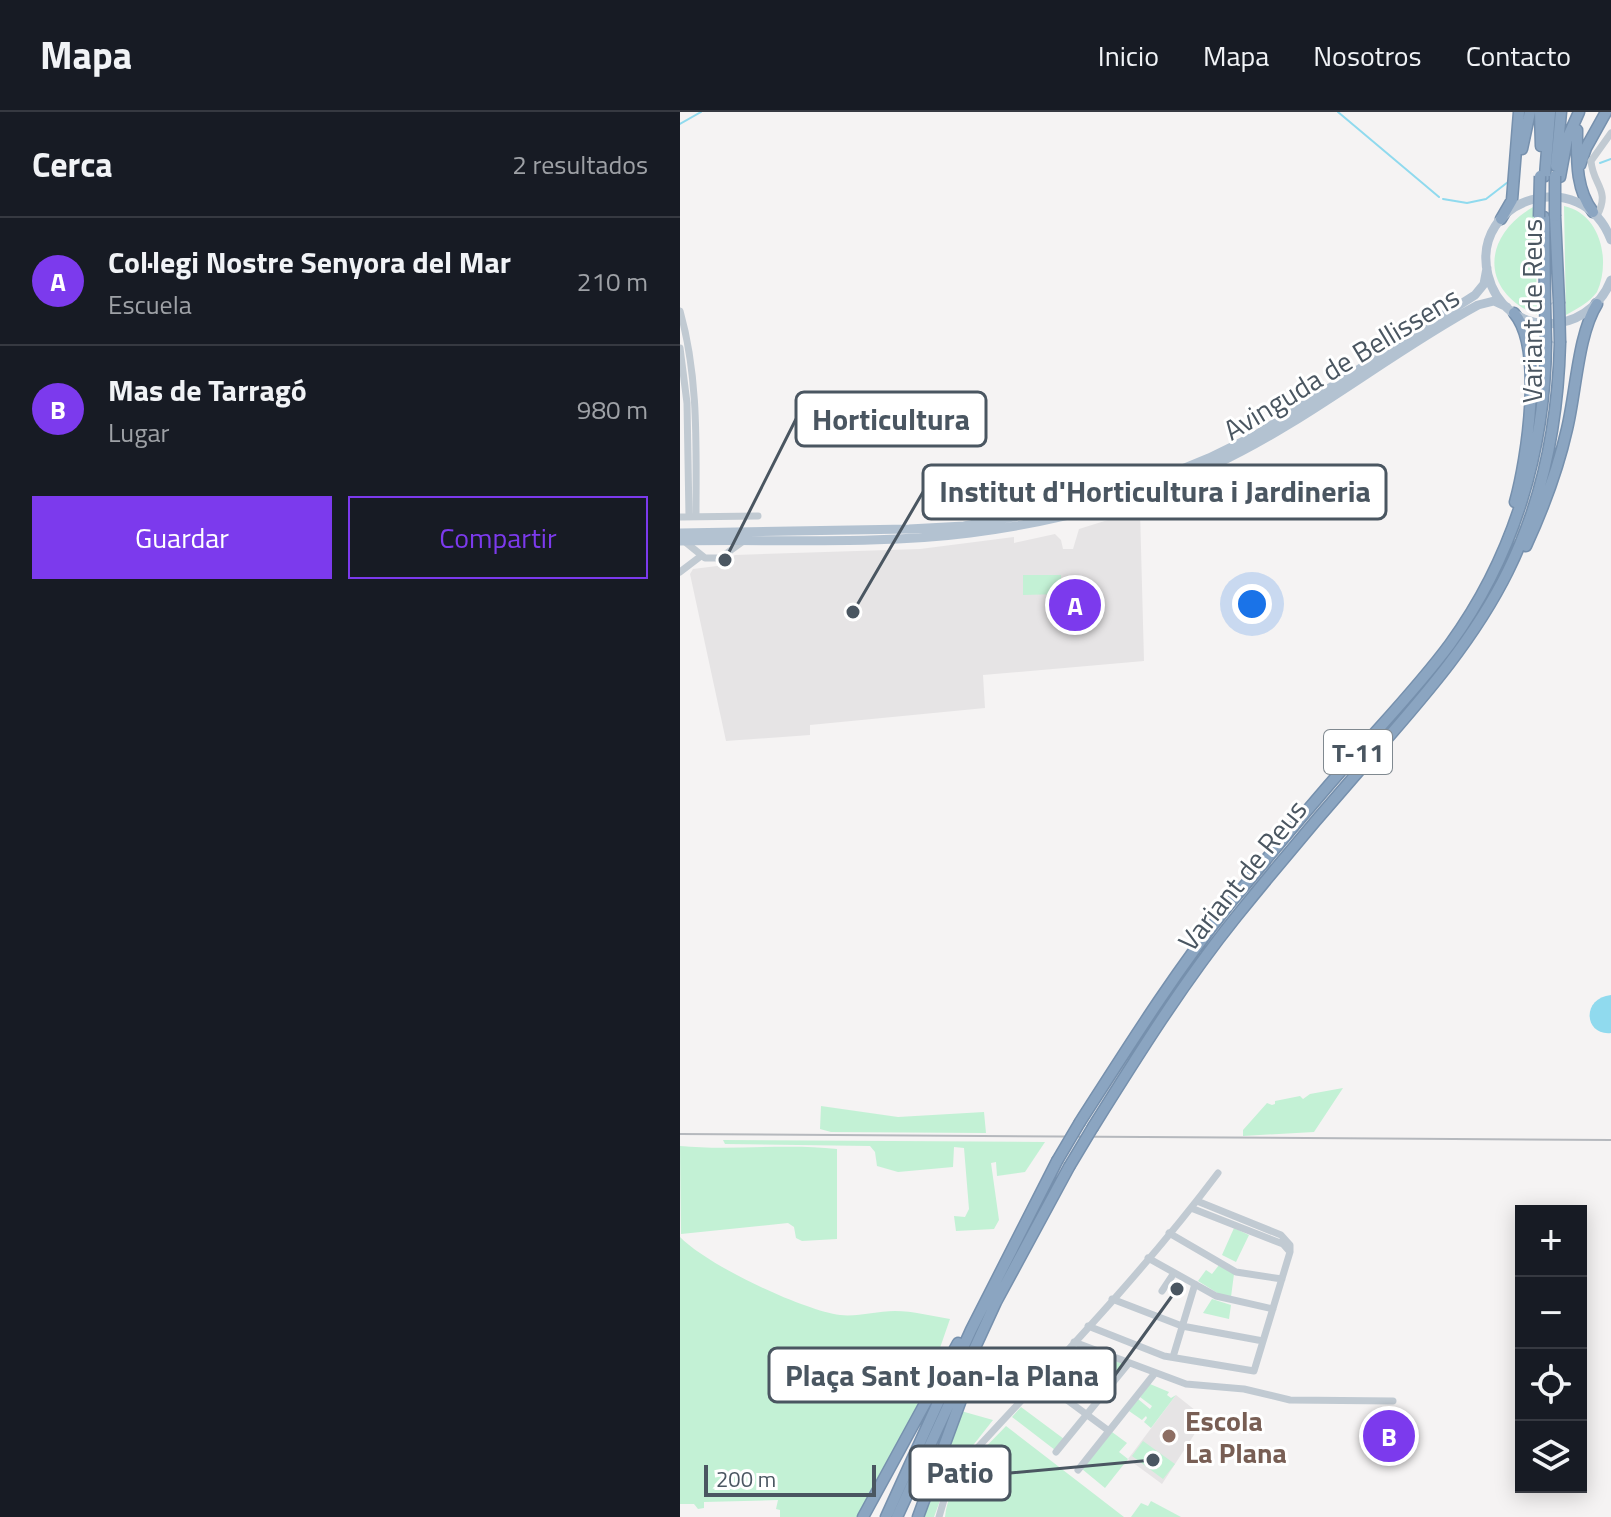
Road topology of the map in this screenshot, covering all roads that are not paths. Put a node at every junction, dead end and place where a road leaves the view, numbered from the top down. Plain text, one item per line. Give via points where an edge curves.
1 (1519, 112) edge
2 (1530, 112) edge
3 (1540, 112) edge
4 (1550, 112) edge
5 (1561, 112) edge
6 (1579, 112) edge
7 (1606, 112) edge
8 (1577, 130) dead end
9 (1611, 133) edge
10 (1550, 176) junction
11 (1578, 179) junction
12 (1505, 215) junction
13 (1549, 216) junction
14 (1597, 216) junction
15 (1611, 229) edge
16 (1611, 240) edge
17 (1487, 268) junction
18 (1611, 280) edge
19 (1597, 304) junction
20 (1511, 310) junction
21 (680, 311) edge
22 (680, 348) edge
23 (758, 516) dead end
24 (688, 517) edge
25 (681, 538) edge
26 (747, 539) junction
27 (701, 556) junction
28 (680, 572) edge
29 (1480, 596) junction
30 (1478, 626) junction
31 (1218, 1173) dead end
32 (1194, 1204) junction
33 (1169, 1233) junction
34 (1148, 1258) junction
35 (1174, 1273) junction
36 (1282, 1279) junction
37 (1195, 1284) junction
38 (1162, 1291) dead end
39 (1112, 1299) junction
40 (992, 1300) junction
41 (1273, 1309) junction
42 (1088, 1326) junction
43 (1182, 1326) junction
44 (1263, 1341) junction
45 (1074, 1342) junction
46 (1173, 1357) junction
47 (1128, 1364) junction
48 (1155, 1373) junction
49 (1040, 1380) junction
50 (1393, 1401) dead end
51 (1087, 1414) junction
52 (1109, 1431) junction
53 (1056, 1452) dead end
54 (1078, 1470) dead end
55 (863, 1517) edge
56 (886, 1517) edge
57 (897, 1517) edge
58 (918, 1517) edge
59 (939, 1517) edge

1 - 12 highway via 1512,200
2 - 12 highway via 1516,195
3 - 10 highway
4 - 10 highway, Variant de Reus / T-11
5 - 10 highway, Variant de Reus / T-11
6 - 10 highway
7 - 11 highway via 1583,156
8 - 11 highway
9 - 14 street via 1591,161 1606,195
10 - 13 highway, Variant de Reus / T-11, bridge
11 - 14 highway via 1581,194
12 - 14 main road via 1528,200 1552,195 1571,199
12 - 17 main road, Avinguda de Bellissens via 1488,245
13 - 29 highway, Variant de Reus / T-11, bridge via 1543,255 1543,405 1512,530
13 - 30 highway, Variant de Reus / T-11, bridge via 1559,302 1557,404 1539,489 1509,570
14 - 15 main road
14 - 16 main road
17 - 20 main road via 1496,293
17 - 25 main road, Avinguda de Bellissens via 1475,295 1292,414 1209,458 1134,489 964,526
18 - 19 main road
19 - 20 main road via 1575,319 1553,324 1534,322
19 - 30 highway via 1585,327 1551,484 1520,557
20 - 26 main road, Avinguda de Bellissens via 1494,301 1478,305 1258,442 1139,496 968,533
20 - 29 highway via 1524,329 1527,346 1529,423 1516,495
21 - 24 street via 695,403
22 - 24 street via 687,403
23 - 24 street
25 - 26 main road, Avinguda de Bellissens
25 - 27 street
26 - 27 street via 720,558
27 - 28 street
29 - 40 highway, Variant de Reus / T-11, bridge via 1439,659 1225,910 1150,1013 1057,1161
30 - 40 highway, Variant de Reus / T-11, bridge via 1234,919 1161,1019
31 - 32 street
32 - 33 street
32 - 36 street via 1285,1242 1290,1252
33 - 34 street
33 - 36 street via 1236,1272
34 - 35 street
34 - 39 street
35 - 37 street
35 - 38 street
36 - 41 street
37 - 41 street via 1216,1296
37 - 43 street
39 - 42 street
39 - 43 street
40 - 55 highway via 977,1306
40 - 56 highway, Variant de Reus / T-11
40 - 57 highway, Variant de Reus / T-11
40 - 58 highway via 996,1310
41 - 44 street
42 - 45 street
42 - 46 street
43 - 44 street
43 - 46 street
44 - 46 street via 1254,1371
45 - 47 street
45 - 49 street
47 - 48 street
47 - 51 street
48 - 50 street via 1186,1384 1290,1400
48 - 52 street
49 - 51 street
49 - 59 street via 957,1470
51 - 52 street
51 - 53 street
52 - 54 street

